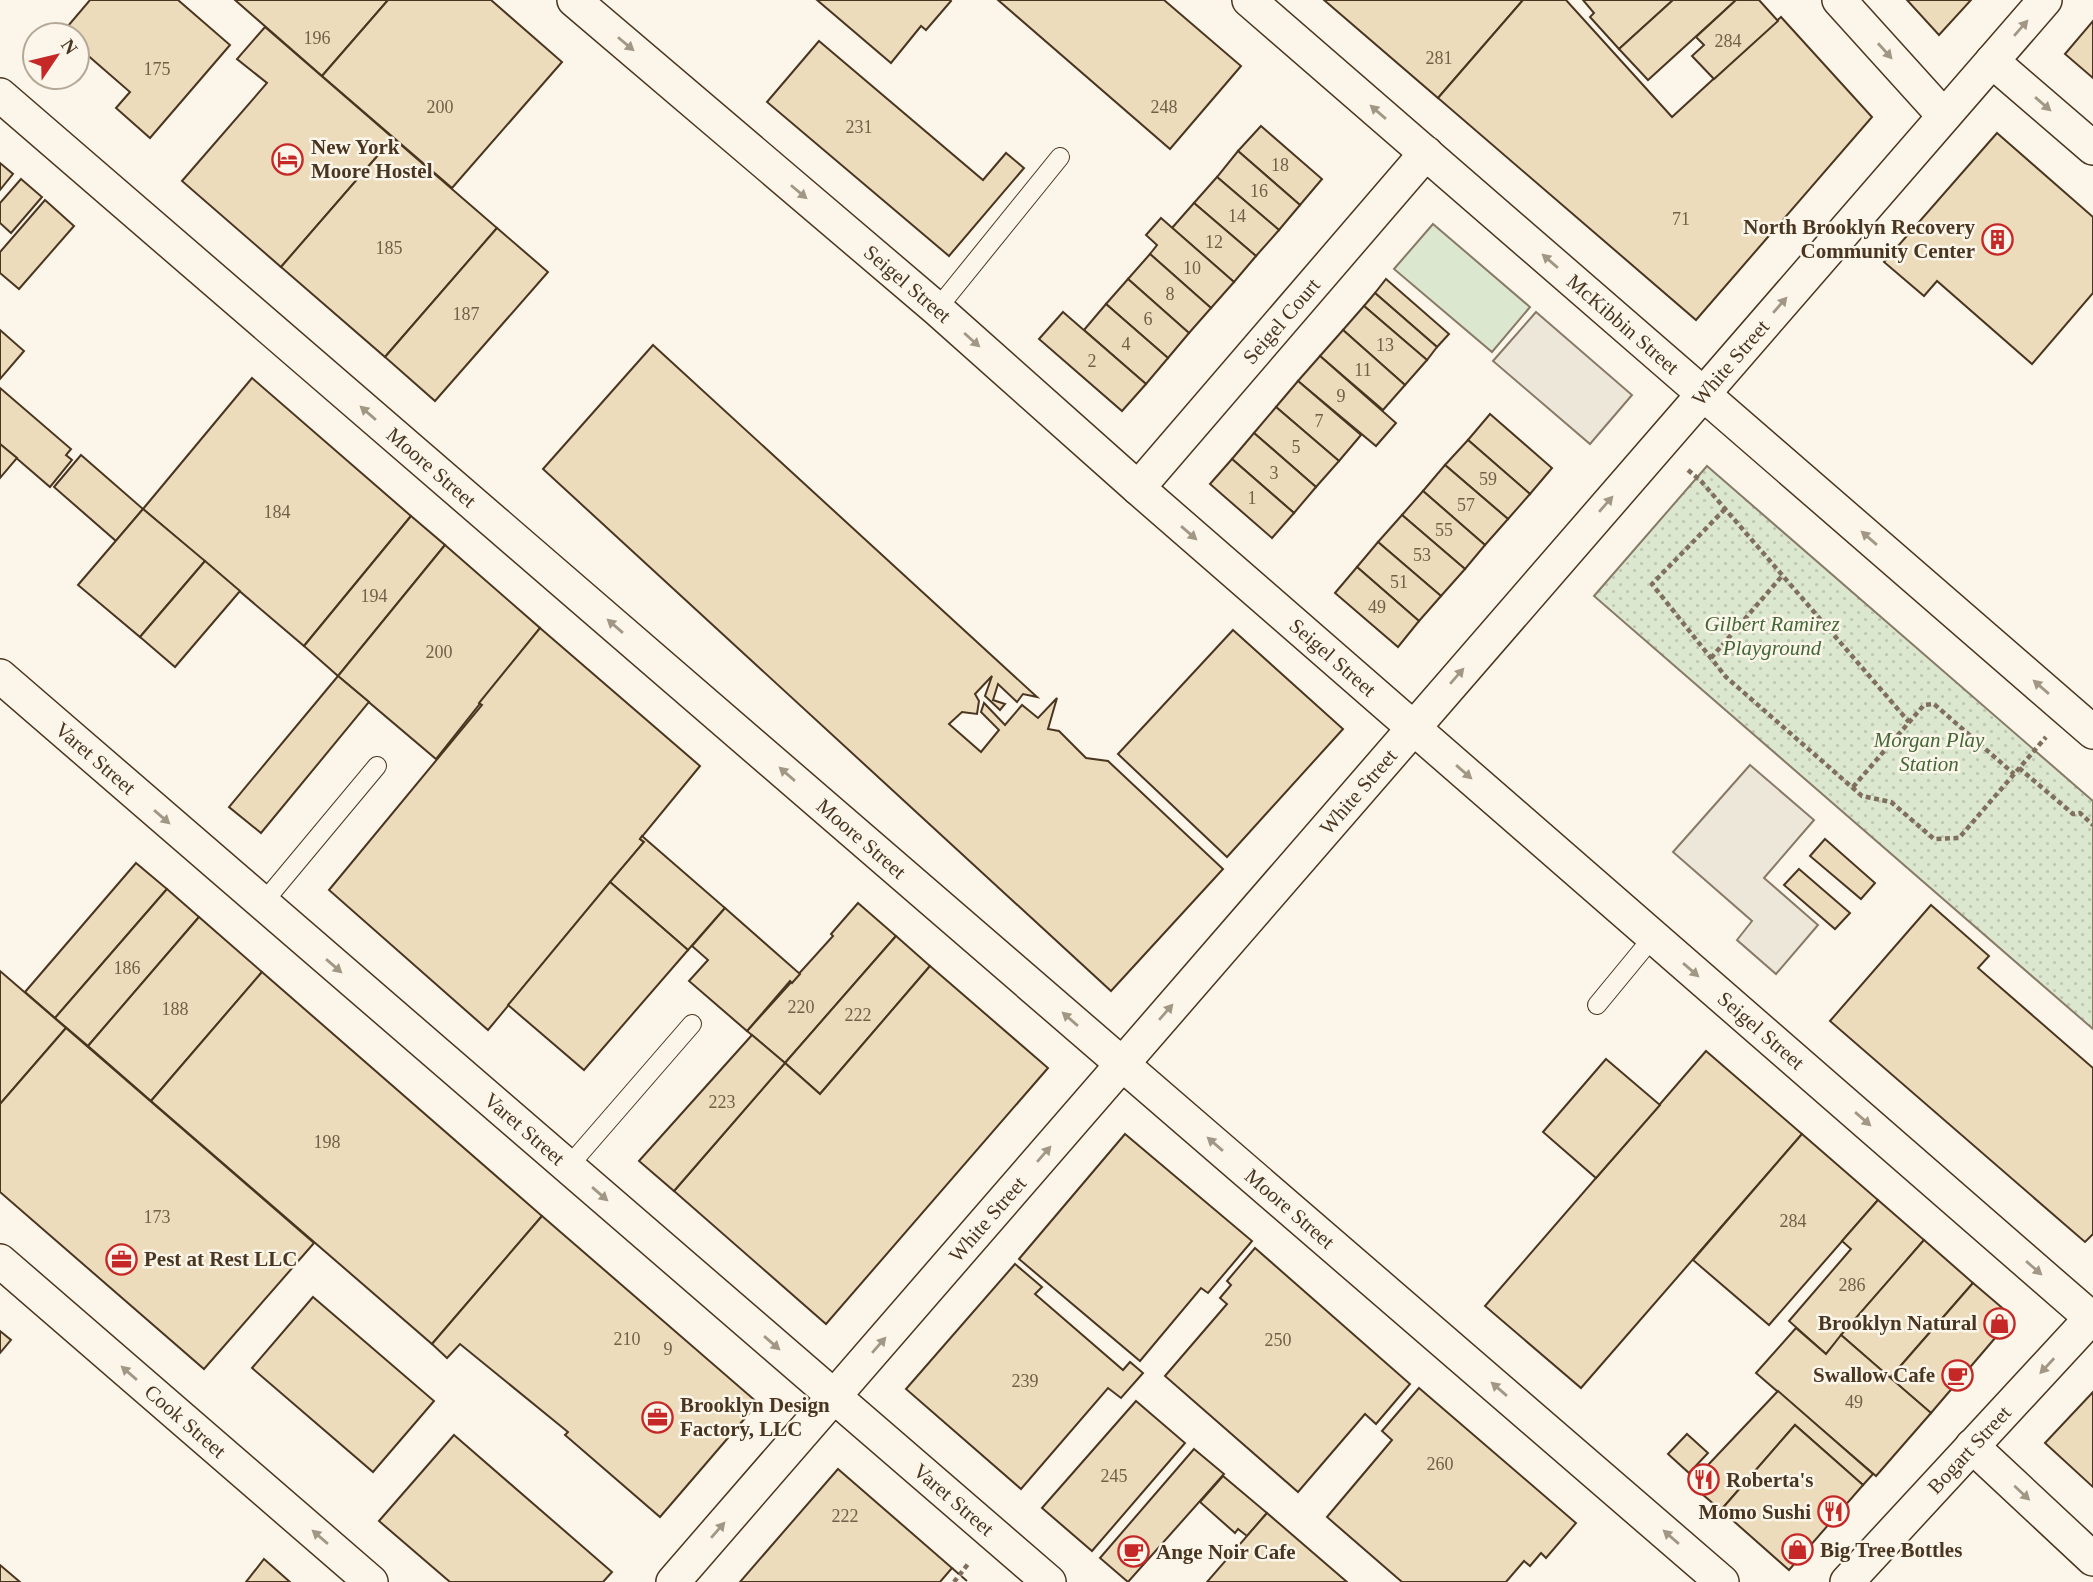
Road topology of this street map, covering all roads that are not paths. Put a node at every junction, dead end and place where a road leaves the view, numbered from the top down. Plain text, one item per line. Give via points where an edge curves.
1 (575, 0) edge
2 (1249, 0) edge
3 (1839, 0) edge
4 (2045, 0) edge
5 (1992, 61) junction
6 (0, 94) edge
7 (1944, 116) junction
8 (2093, 148) edge
9 (1426, 153) junction
10 (1060, 157) dead end
11 (937, 309) junction
12 (1703, 394) junction
13 (1138, 488) junction
14 (0, 676) edge
15 (1413, 727) junction
16 (2093, 732) edge
17 (377, 766) dead end
18 (262, 904) junction
19 (1653, 937) junction
20 (1598, 1005) dead end
21 (692, 1024) dead end
22 (1122, 1064) junction
23 (568, 1167) junction
24 (0, 1261) edge
25 (2092, 1317) edge
26 (834, 1396) junction
27 (1972, 1446) junction
28 (2093, 1559) edge
29 (371, 1582) edge
30 (673, 1582) edge
31 (1049, 1582) edge
32 (1723, 1582) edge
33 (1847, 1582) edge

1 -> 11 street, Seigel Street
9 -> 2 street, McKibbin Street
3 -> 7 street
5 -> 4 street, White Street
5 - 7 street, White Street
5 -> 8 street
22 -> 6 street, Moore Street
12 -> 7 street, White Street
12 -> 9 street, McKibbin Street
9 - 13 street, Seigel Court
10 - 11 lane
11 -> 13 street, Seigel Street
15 -> 12 street, White Street
16 -> 12 street, McKibbin Street
13 -> 15 street, Seigel Street
14 -> 18 street, Varet Street
15 -> 19 street, Seigel Street
22 -> 15 street, White Street
17 - 18 lane
18 -> 23 street, Varet Street
19 - 20 lane
19 -> 25 street, Seigel Street
21 - 23 lane
26 -> 22 street, White Street
32 -> 22 street, Moore Street
23 -> 26 street, Varet Street
29 -> 24 street, Cook Street
25 -> 27 street, Bogart Street
30 -> 26 street, White Street
26 - 31 street, Varet Street
27 -> 28 street
27 - 33 street, Bogart Street

